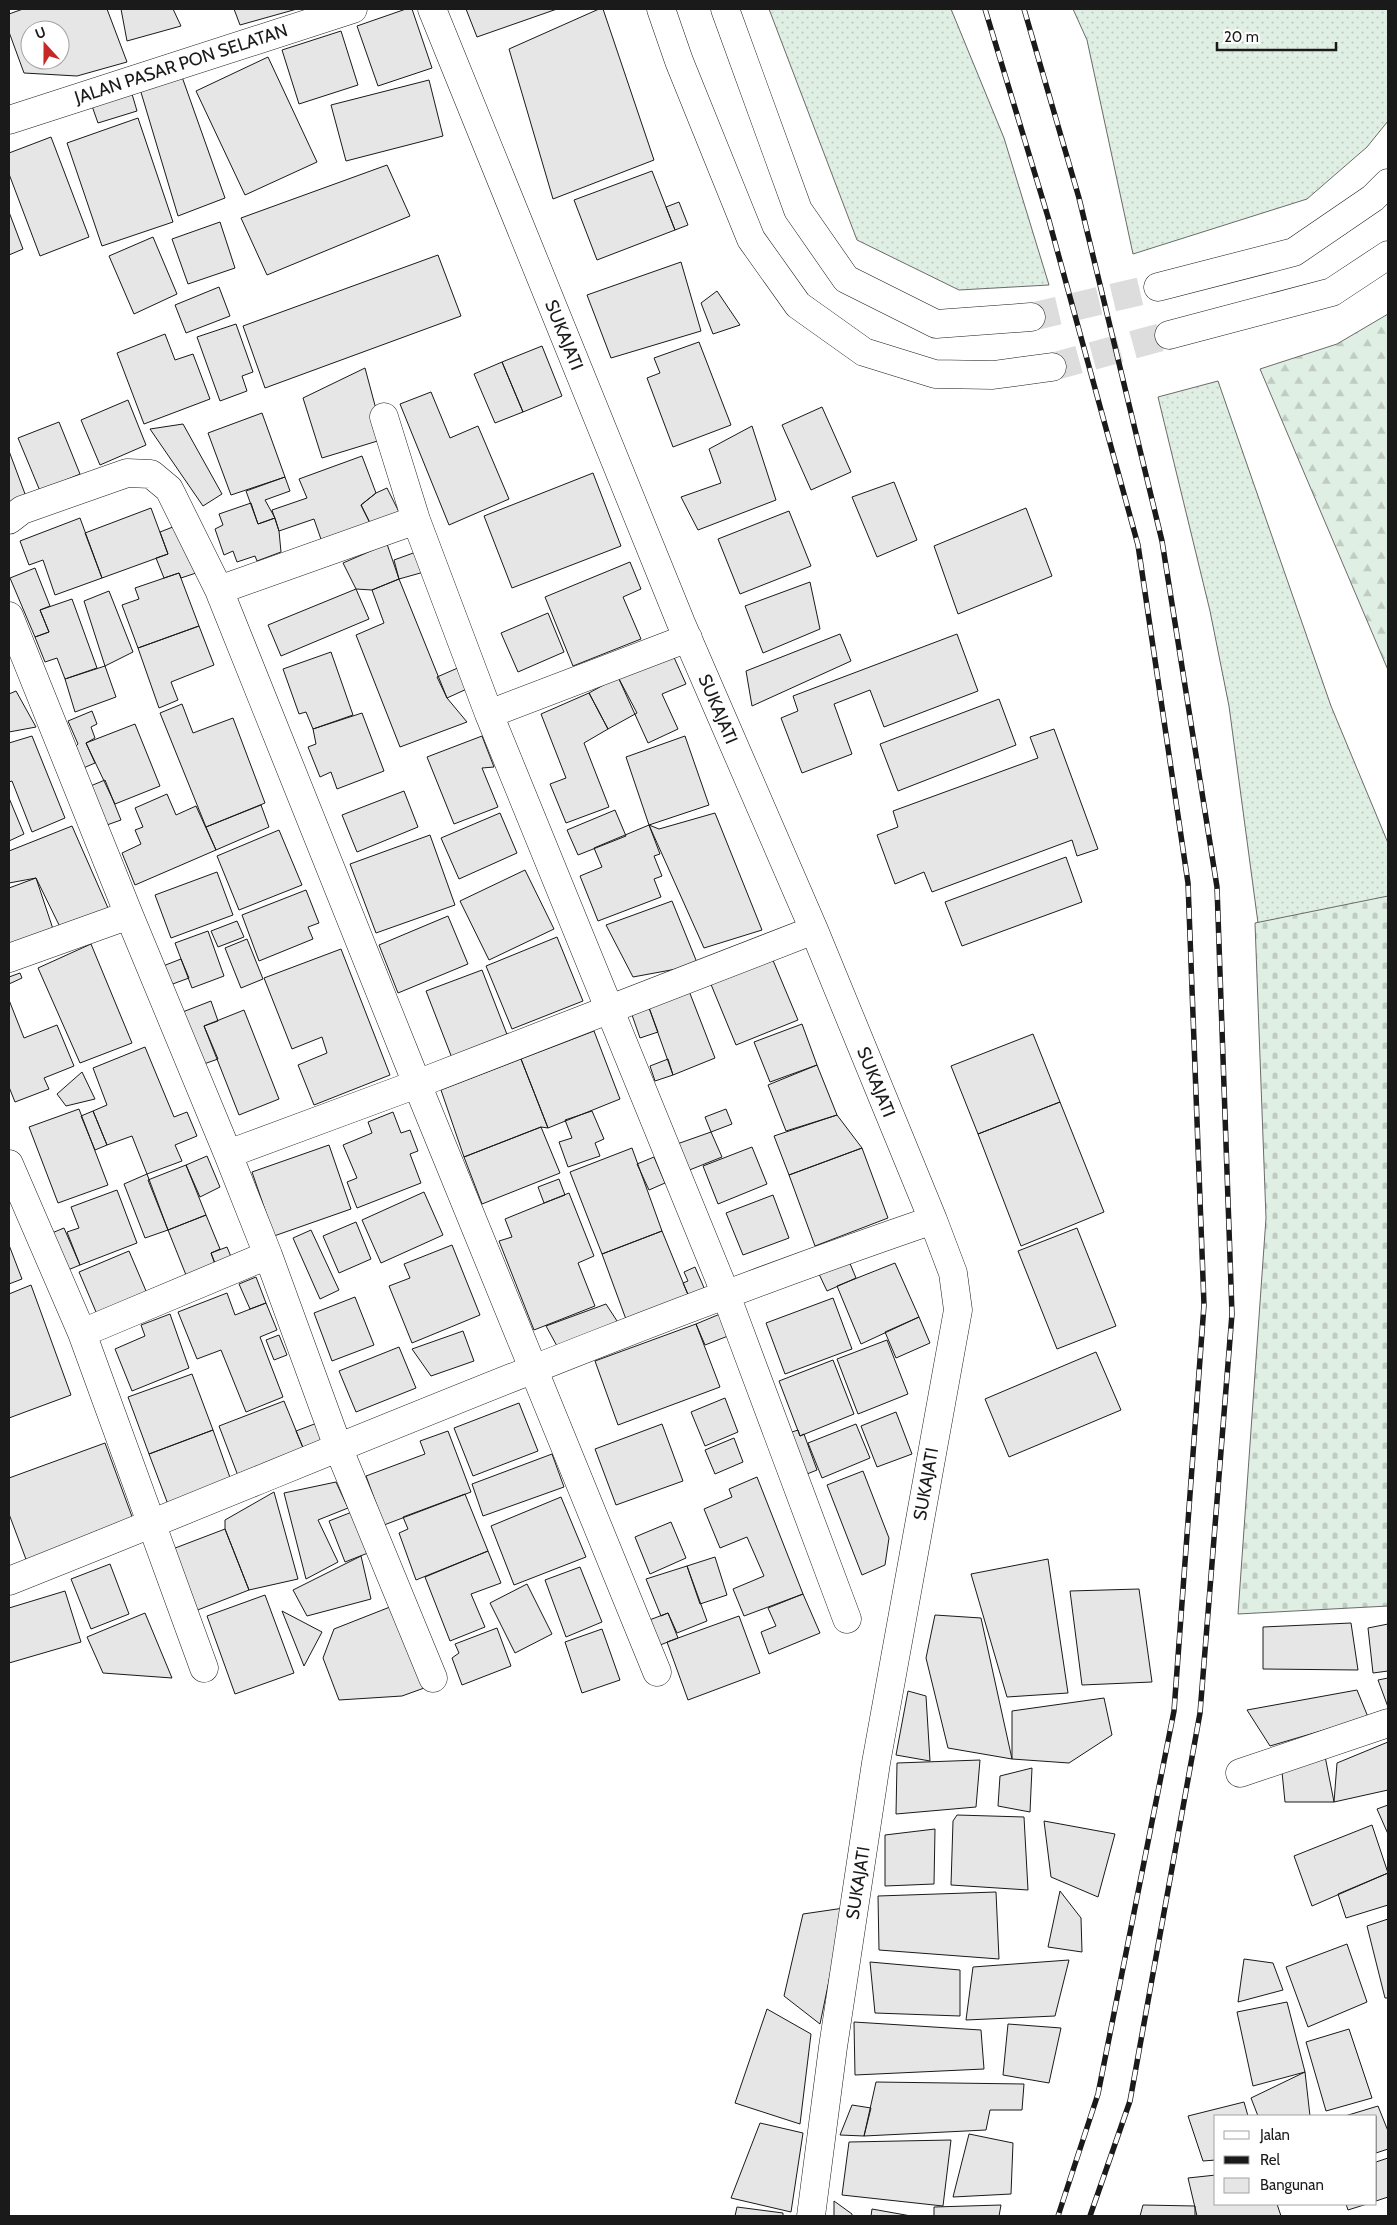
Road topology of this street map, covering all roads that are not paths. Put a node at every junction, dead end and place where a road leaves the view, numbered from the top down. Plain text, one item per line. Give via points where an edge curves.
1 (353, 9) edge
2 (432, 9) edge
3 (661, 9) edge
4 (725, 9) edge
5 (9, 120) edge
6 (1388, 183) edge
7 (1388, 255) edge
8 (1158, 287) tunnel mouth
9 (1031, 317) tunnel mouth
10 (1169, 336) tunnel mouth
11 (1052, 367) tunnel mouth
12 (384, 417) dead end
13 (9, 520) edge
14 (416, 520) junction
15 (219, 590) junction
16 (9, 616) edge
17 (688, 638) junction
18 (489, 714) junction
19 (129, 915) junction
20 (814, 930) junction
21 (9, 958) edge
22 (609, 1008) junction
23 (417, 1084) junction
24 (228, 1154) junction
25 (9, 1164) edge
26 (933, 1220) junction
27 (268, 1255) junction
28 (726, 1295) junction
29 (82, 1333) junction
30 (534, 1370) junction
31 (338, 1447) junction
32 (152, 1524) junction
33 (9, 1581) edge
34 (847, 1619) dead end
35 (204, 1668) dead end
36 (656, 1672) dead end
37 (433, 1678) dead end
38 (1388, 1723) edge
39 (1240, 1773) dead end
40 (811, 2216) edge

1 - 5 street, JALAN PASAR PON SELATAN
2 - 17 street, SUKAJATI
3 - 11 street via 751,239 798,305 864,352 935,374 993,375
4 - 9 street via 798,210 846,279 936,324
6 - 8 street via 1373,198 1294,252
7 - 10 street via 1332,292
12 - 14 street
13 - 15 street via 22,510 127,473 151,474 169,489
14 - 15 street
14 - 18 street
15 - 23 street
16 - 19 street
17 - 18 street
17 - 20 street, SUKAJATI
18 - 22 street
19 - 21 street
19 - 24 street
20 - 22 street
20 - 26 street, SUKAJATI
22 - 23 street
22 - 28 street
23 - 24 street
23 - 30 street
24 - 27 street
25 - 29 street
26 - 28 street
26 - 40 street, SUKAJATI via 953,1273 958,1310 876,1763
27 - 29 street
27 - 31 street
28 - 30 street
28 - 34 street
29 - 32 street
30 - 31 street
30 - 36 street
31 - 32 street
31 - 37 street
32 - 33 street
32 - 35 street
38 - 39 street

